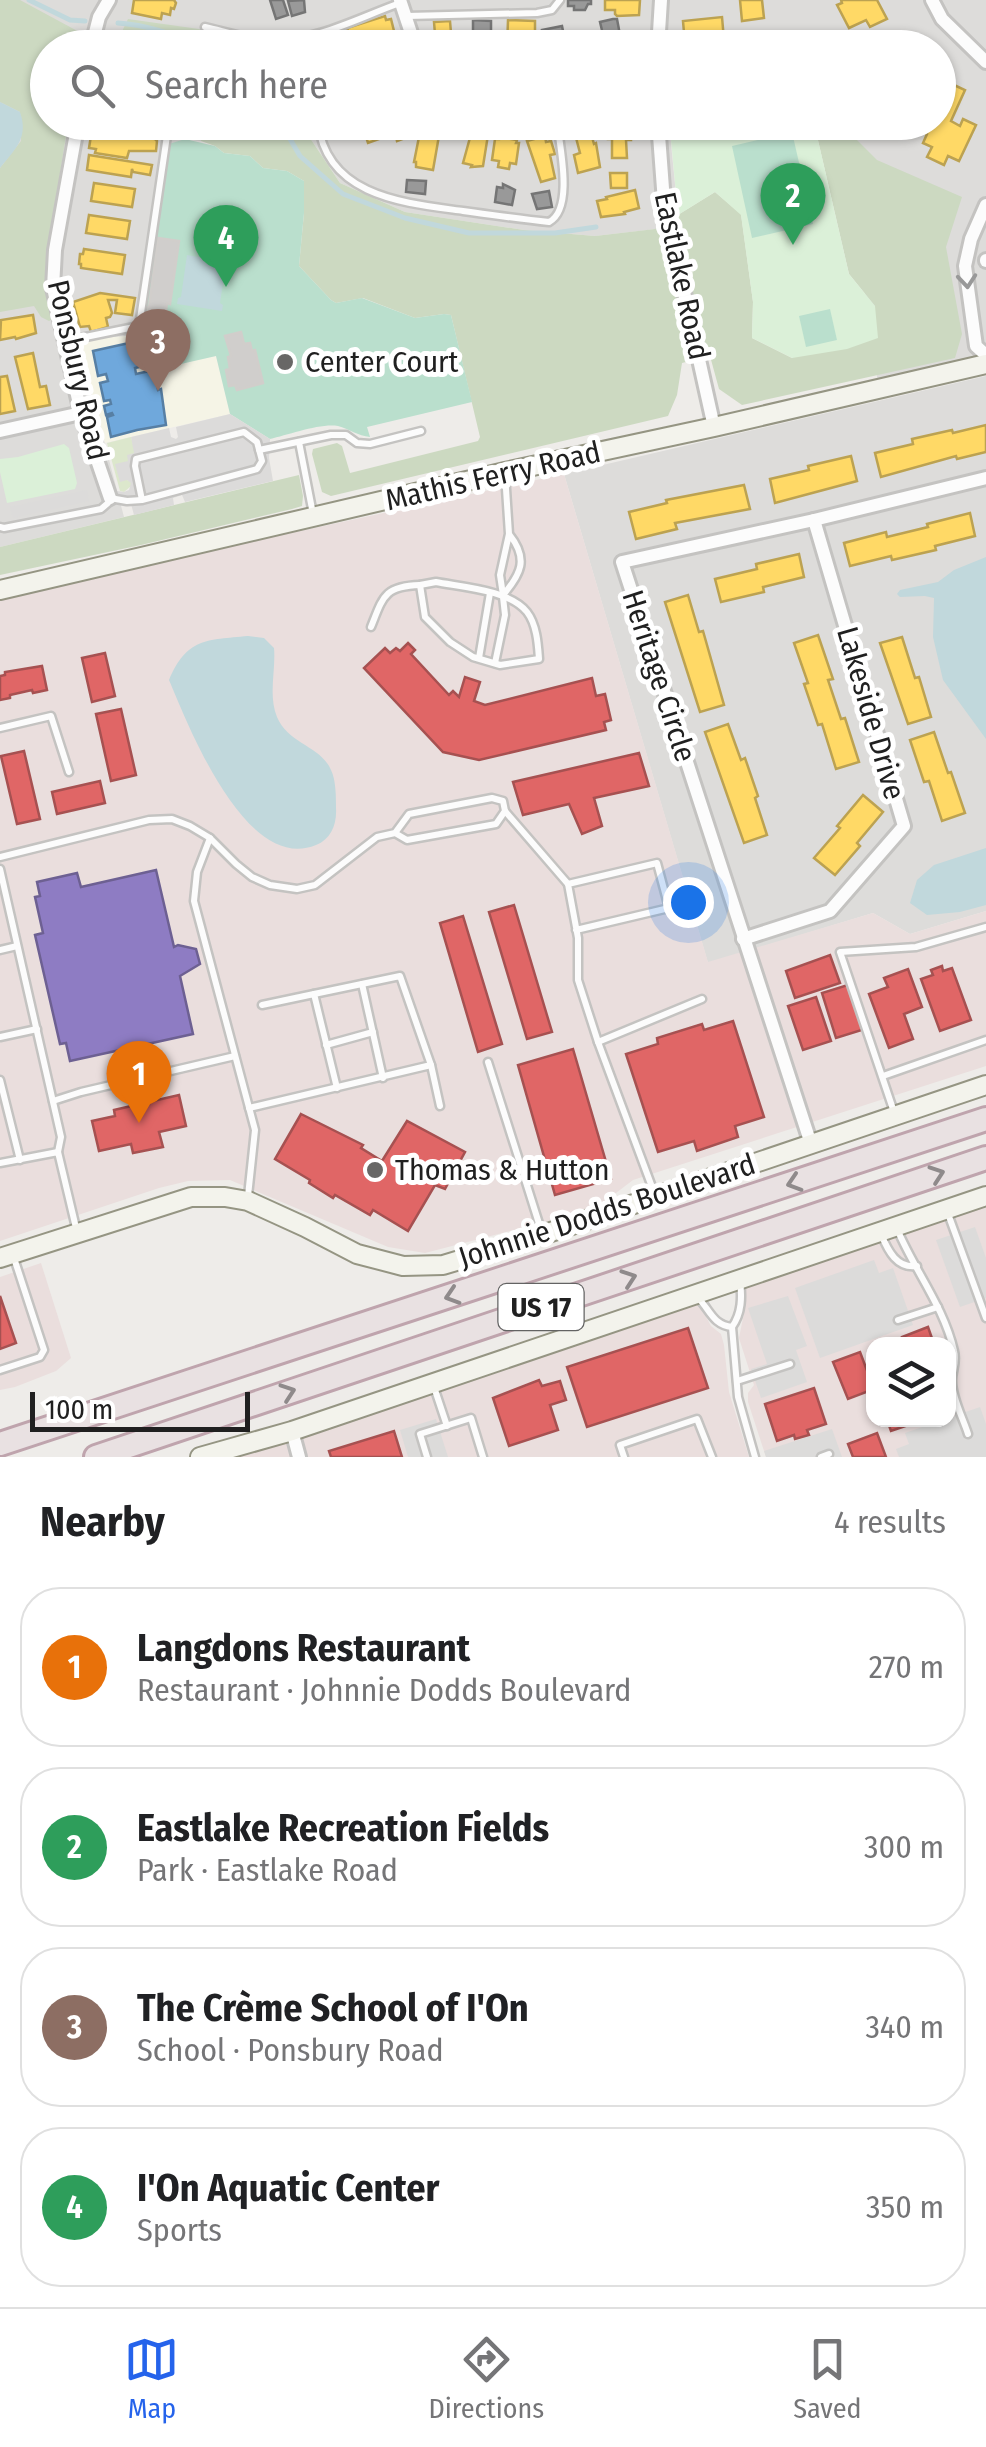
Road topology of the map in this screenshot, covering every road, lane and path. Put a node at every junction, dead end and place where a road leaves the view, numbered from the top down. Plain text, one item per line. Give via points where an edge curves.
1 (109, 0) edge
2 (560, 0) edge
3 (661, 0) edge
4 (932, 0) edge
5 (402, 6) edge
6 (205, 27) dead end
7 (96, 30) edge
8 (220, 30) edge
9 (328, 30) edge
10 (410, 30) edge
11 (659, 30) edge
12 (953, 30) edge
13 (956, 33) edge
14 (986, 62) edge
15 (75, 140) edge
16 (166, 140) edge
17 (321, 140) edge
18 (560, 140) edge
19 (659, 140) edge
20 (986, 206) edge
21 (65, 341) junction
22 (986, 355) edge
23 (986, 364) edge
24 (81, 413) junction
25 (714, 428) junction
26 (422, 431) dead end
27 (0, 432) edge
28 (299, 442) junction
29 (258, 450) junction
30 (504, 472) junction
31 (986, 478) edge
32 (110, 498) junction
33 (142, 500) junction
34 (314, 516) junction
35 (814, 520) junction
36 (0, 527) edge
37 (510, 534) junction
38 (420, 585) junction
39 (0, 590) edge
40 (490, 593) junction
41 (502, 596) junction
42 (371, 627) dead end
43 (479, 658) junction
44 (495, 664) junction
45 (0, 728) edge
46 (69, 772) dead end
47 (505, 811) junction
48 (395, 832) junction
49 (210, 838) junction
50 (0, 857) edge
51 (0, 870) edge
52 (568, 884) junction
53 (986, 927) edge
54 (576, 930) junction
55 (743, 939) junction
56 (18, 946) junction
57 (0, 950) edge
58 (362, 984) junction
59 (314, 994) junction
60 (702, 1000) dead end
61 (262, 1004) dead end
62 (36, 1029) junction
63 (373, 1032) junction
64 (0, 1038) edge
65 (986, 1040) edge
66 (598, 1042) junction
67 (326, 1045) junction
68 (235, 1056) junction
69 (488, 1062) dead end
70 (431, 1065) junction
71 (883, 1076) junction
72 (384, 1078) junction
73 (0, 1080) edge
74 (986, 1085) edge
75 (337, 1088) junction
76 (53, 1101) junction
77 (440, 1106) dead end
78 (249, 1108) junction
79 (896, 1116) junction
80 (10, 1117) junction
81 (0, 1119) edge
82 (986, 1119) edge
83 (810, 1144) junction
84 (58, 1152) junction
85 (986, 1158) edge
86 (20, 1160) junction
87 (0, 1163) edge
88 (655, 1196) junction
89 (986, 1196) edge
90 (248, 1201) junction
91 (946, 1210) junction
92 (888, 1230) junction
93 (78, 1233) junction
94 (542, 1235) junction
95 (6, 1255) edge
96 (917, 1266) junction
97 (740, 1279) junction
98 (694, 1295) junction
99 (983, 1303) edge
100 (938, 1307) junction
101 (986, 1318) edge
102 (898, 1320) dead end
103 (732, 1327) junction
104 (790, 1364) dead end
105 (0, 1370) edge
106 (737, 1381) junction
107 (433, 1383) junction
108 (447, 1426) junction
109 (292, 1431) junction
110 (968, 1434) dead end
111 (0, 1444) edge
112 (96, 1457) edge
113 (200, 1457) edge
114 (299, 1457) edge
115 (427, 1457) edge
116 (483, 1457) edge
117 (624, 1457) edge
118 (712, 1457) edge
119 (755, 1457) edge

1 - 7 street
2 - 5 lane via 537,14
3 - 11 street
4 - 12 street
5 - 9 lane
5 - 10 street
6 - 8 lane
13 - 14 street
15 - 21 street, Ponsbury Road via 53,275
16 - 21 lane via 139,326
17 - 18 lane via 351,182 376,195 548,222 563,205
19 - 25 street, Eastlake Road via 664,202
20 -> 22 street via 965,266 976,346
21 - 24 street, Ponsbury Road
23 - 25 street, Mathis Ferry Road
24 - 27 street
24 - 32 street, Ponsbury Road
25 - 30 street, Mathis Ferry Road
26 - 28 lane via 370,444 346,435
28 - 29 lane
28 - 34 lane
29 - 33 lane via 257,469
29 - 33 lane via 244,432 136,459
30 - 34 street, Mathis Ferry Road
30 - 37 lane
31 - 35 street, Heritage Circle
32 - 33 lane
32 - 36 lane via 100,509
34 - 39 street, Mathis Ferry Road
35 - 55 street, Lakeside Drive via 904,826 830,912
35 - 55 street, Heritage Circle via 622,562
37 - 41 lane
37 - 41 lane via 522,555 518,578
38 - 40 lane
38 - 42 lane via 402,585 384,596
38 - 43 lane via 425,617
40 - 41 lane
40 - 43 lane
41 - 44 lane via 505,616
41 - 44 lane via 527,612 540,660
43 - 44 lane
45 - 46 lane via 51,716
47 - 48 lane via 496,824 407,840
47 - 48 lane via 503,801 492,798 409,814
47 - 52 lane
48 - 49 lane via 316,885 297,888 252,877
49 - 50 lane via 172,820 149,820
49 - 68 lane via 194,901
51 - 56 lane
52 - 54 lane
52 - 54 lane via 657,863 669,908
53 - 71 lane via 916,947 840,952
54 - 66 lane via 578,980
55 - 83 street, Heritage Circle
56 - 57 lane
56 - 62 lane
58 - 59 lane
58 - 63 lane
58 - 70 lane via 400,976
59 - 61 lane
59 - 67 lane
60 - 66 lane
62 - 64 lane
62 - 76 lane
63 - 67 lane
63 - 72 lane
65 - 71 lane
66 - 88 lane
67 - 75 lane
68 - 76 lane
68 - 78 lane
69 - 94 lane
70 - 72 lane
70 - 77 lane
71 - 79 lane
72 - 75 lane
73 - 80 lane
74 - 79 street, Johnnie Dodds Boulevard
75 - 78 lane
76 - 84 lane
78 - 90 lane via 255,1130
79 - 83 street, Johnnie Dodds Boulevard
80 - 81 lane
80 - 86 lane
82 -> 111 highway, Johnnie Dodds Boulevard / US 17
83 - 88 street, Johnnie Dodds Boulevard
84 - 86 lane
84 - 93 lane
112 -> 85 highway, US 17
86 - 87 lane
88 - 94 street, Johnnie Dodds Boulevard
89 - 91 street
90 - 93 street, Johnnie Dodds Boulevard via 191,1197
90 - 94 street, Johnnie Dodds Boulevard via 357,1254 403,1266 443,1264
91 - 92 street
91 - 99 lane
92 - 96 lane
92 - 96 lane via 896,1261
92 - 97 street
93 - 95 street, Johnnie Dodds Boulevard
95 - 105 lane via 44,1350
96 - 100 lane
97 - 98 street
97 - 103 lane
98 - 103 lane via 717,1322
98 - 107 street
99 - 101 lane
100 - 102 lane
100 - 110 lane via 954,1352 954,1393
103 - 106 lane
104 - 106 lane
106 - 119 lane
107 - 108 lane
107 - 109 street
108 - 115 lane via 420,1434
108 - 116 lane via 471,1418
109 - 113 street
109 - 114 street
117 - 118 lane via 620,1445 697,1419

